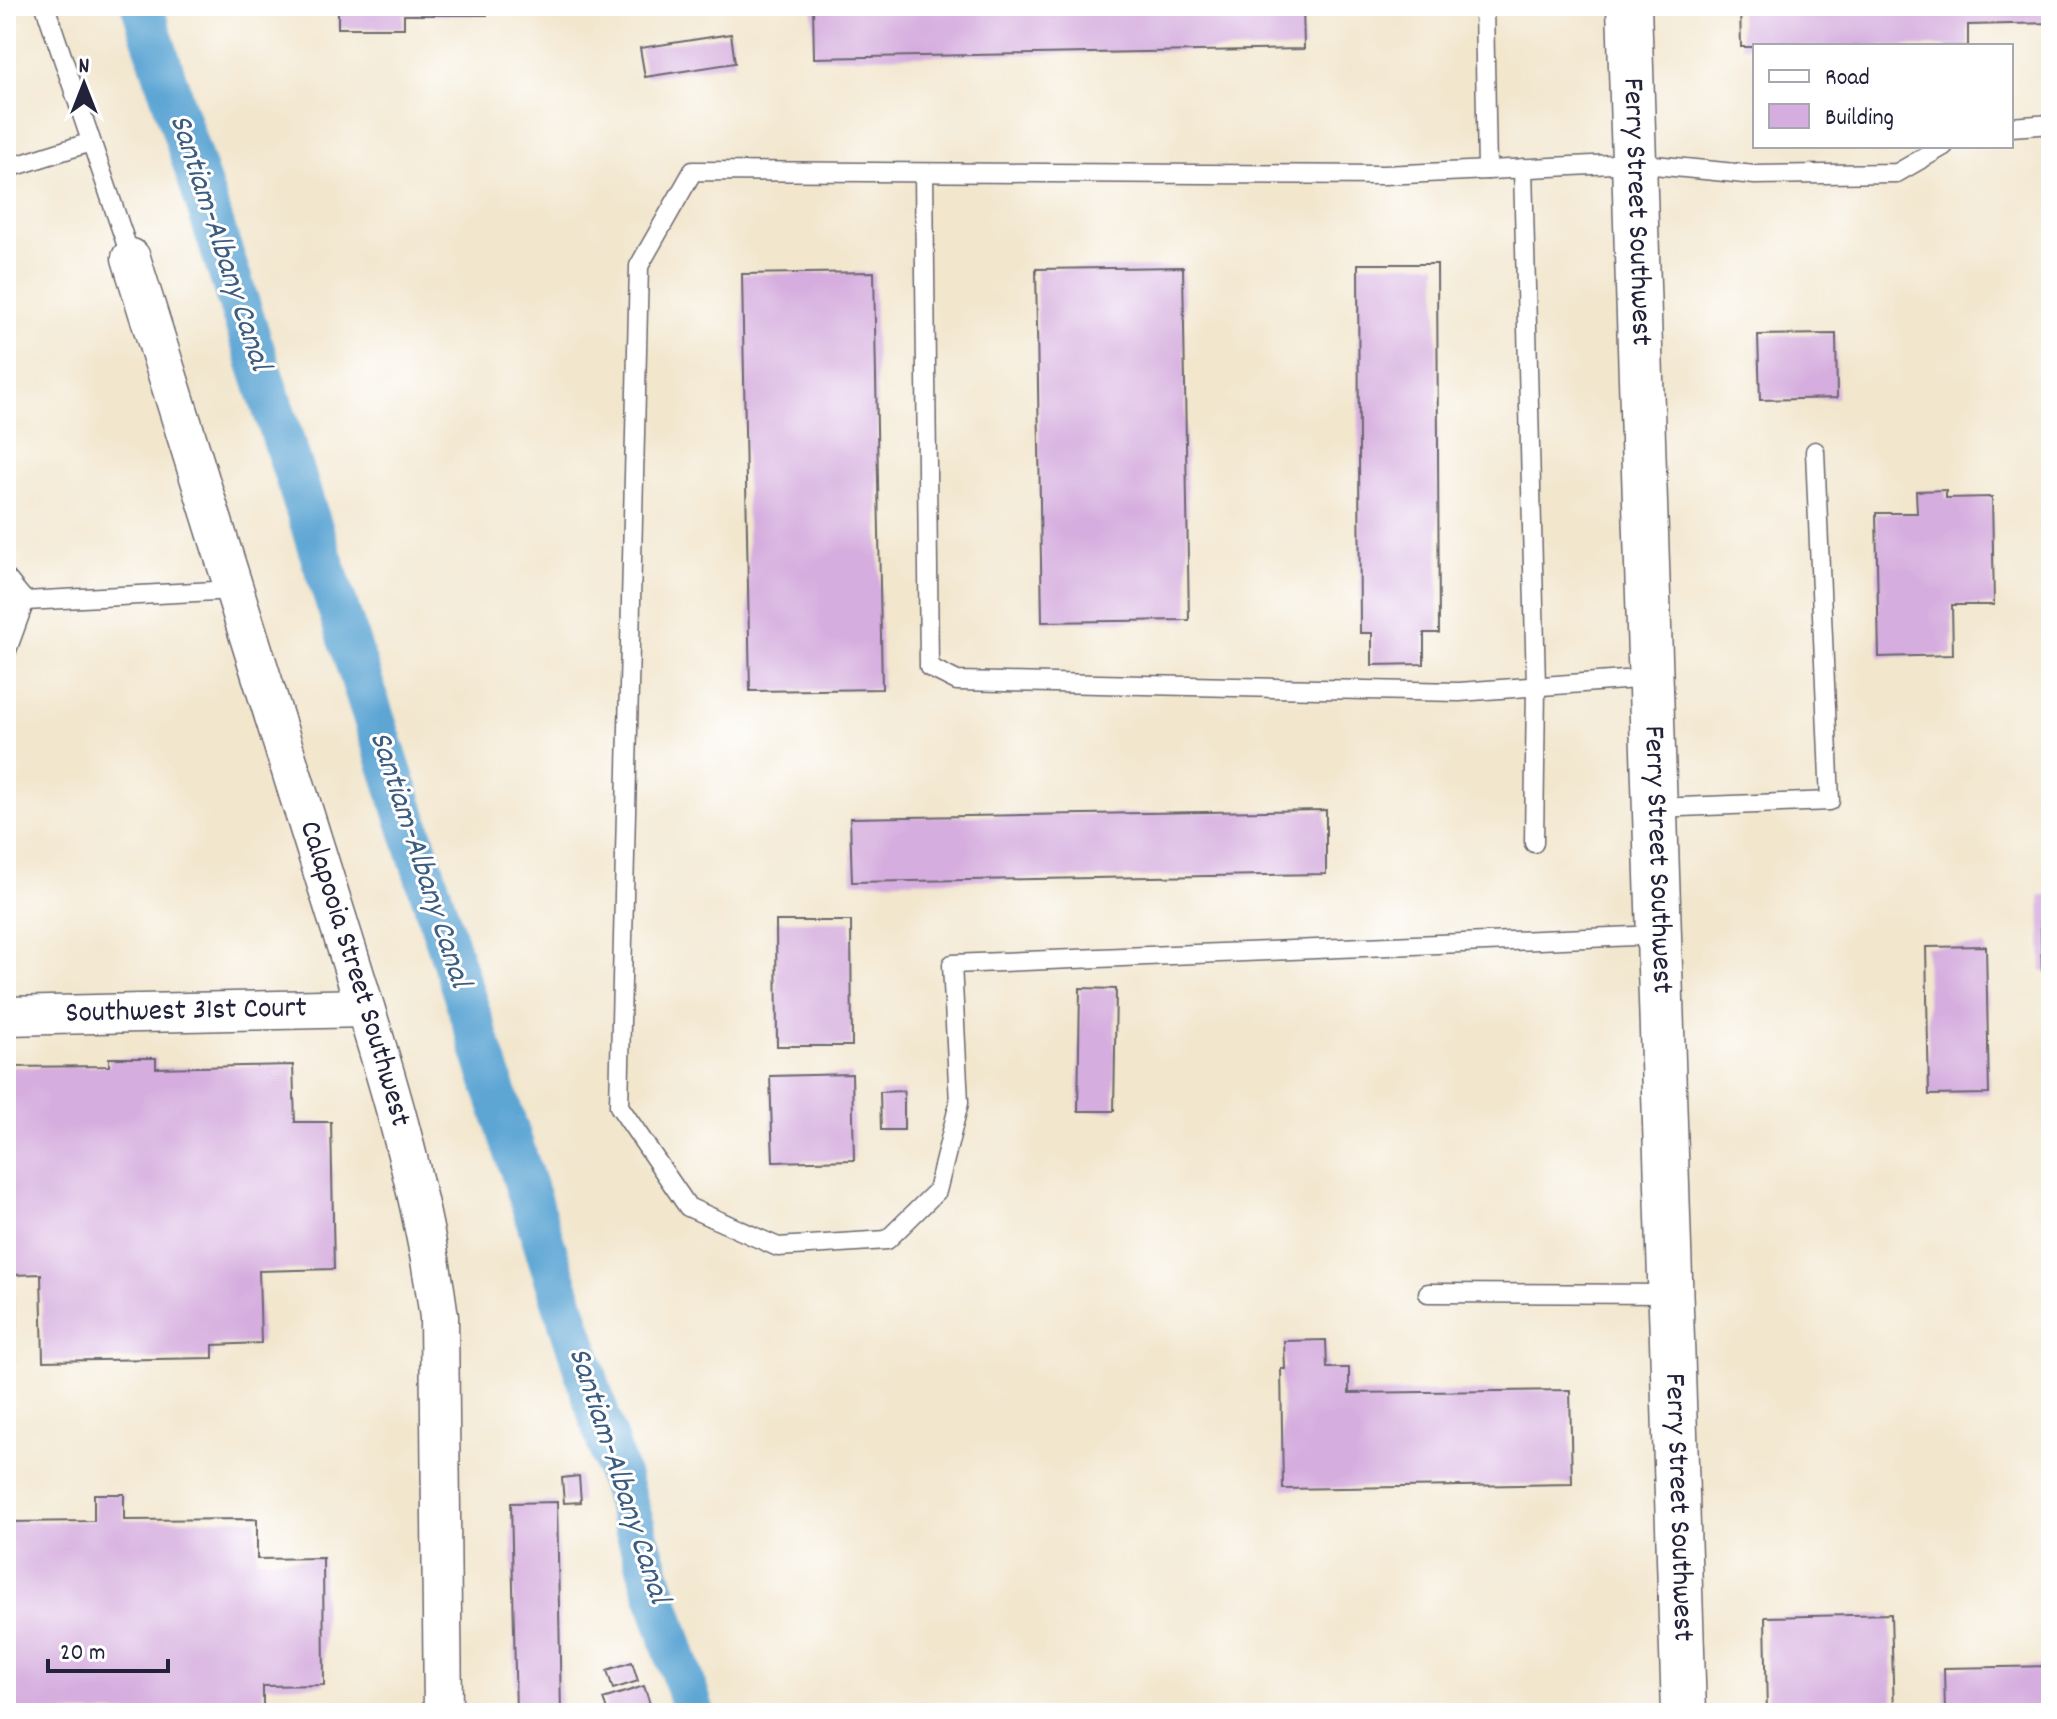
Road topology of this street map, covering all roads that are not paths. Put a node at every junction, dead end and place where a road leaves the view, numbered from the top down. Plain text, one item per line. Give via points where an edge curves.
1 (45, 6) edge
2 (1484, 6) edge
3 (1629, 6) edge
4 (2051, 124) edge
5 (2013, 127) edge
6 (91, 142) junction
7 (1941, 148) edge
8 (1634, 163) junction
9 (1523, 168) junction
10 (6, 169) edge
11 (1487, 170) junction
12 (924, 173) junction
13 (131, 258) joint
14 (1815, 451) dead end
15 (6, 578) edge
16 (234, 590) junction
17 (15, 602) edge
18 (6, 653) edge
19 (1651, 678) junction
20 (1536, 686) junction
21 (1655, 808) junction
22 (1534, 843) dead end
23 (1659, 935) junction
24 (365, 1008) junction
25 (6, 1016) edge
26 (1428, 1293) dead end
27 (1671, 1294) junction
28 (443, 1713) edge
29 (1684, 1713) edge

1 - 6 lane
2 - 11 lane
3 - 8 street, Ferry Street Southwest
4 - 5 lane
6 - 10 lane
6 - 13 lane
7 - 8 lane via 1897,173 1755,175
8 - 9 lane
8 - 19 street, Ferry Street Southwest
9 - 11 lane
9 - 20 lane
11 - 12 lane via 1384,175
12 - 20 lane via 929,667 957,681 1459,692
12 - 23 lane via 693,171 639,266 619,1106 688,1207 778,1247 887,1240 937,1191 959,1103 952,964
13 - 16 street, Calapooia Street Southwest
14 - 21 lane via 1830,801
15 - 17 lane
16 - 17 lane
16 - 24 street, Calapooia Street Southwest
17 - 18 lane
19 - 20 lane
19 - 21 street, Ferry Street Southwest
20 - 22 lane
21 - 23 street, Ferry Street Southwest
23 - 27 street, Ferry Street Southwest
24 - 25 street, Southwest 31st Court
24 - 28 street, Calapooia Street Southwest via 417,1188 439,1317
26 - 27 lane
27 - 29 street, Ferry Street Southwest

